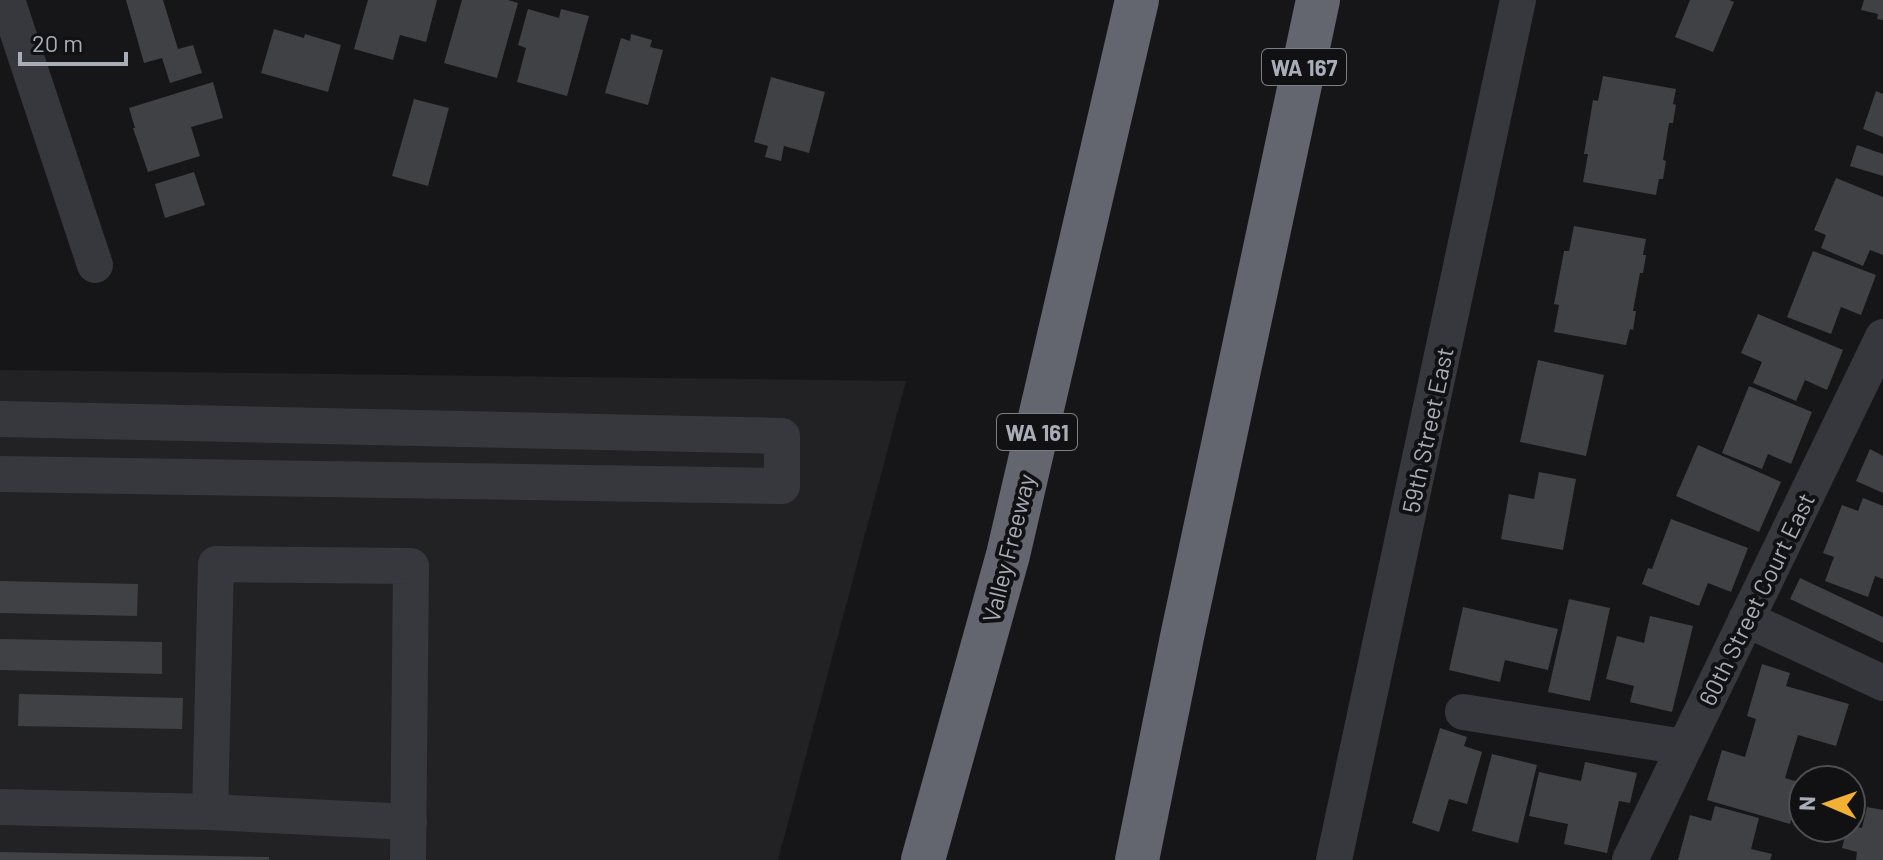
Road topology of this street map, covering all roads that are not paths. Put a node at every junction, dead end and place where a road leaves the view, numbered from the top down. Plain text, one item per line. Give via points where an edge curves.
1 (7, 0) edge
2 (1137, 0) edge
3 (1318, 0) edge
4 (1330, 0) edge
5 (1518, 0) edge
6 (1290, 134) junction
7 (95, 265) dead end
8 (1883, 337) edge
9 (0, 419) edge
10 (0, 474) edge
11 (1746, 619) junction
12 (1883, 683) edge
13 (1463, 712) dead end
14 (1684, 747) junction
15 (0, 807) edge
16 (210, 812) junction
17 (409, 822) junction
18 (408, 860) edge
19 (923, 860) edge
20 (1137, 860) edge
21 (1334, 860) edge
22 (1630, 860) edge

1 - 7 street
2 - 19 highway, Valley Freeway / WA 161 via 1008,555
3 - 6 highway, WA 167
4 - 6 highway
5 - 21 street, 59th Street East
6 - 20 highway
8 - 11 street, 60th Street Court East
9 - 10 street via 782,436 782,486
11 - 12 street
11 - 14 street, 60th Street Court East
13 - 14 street
14 - 22 street, 60th Street Court East
15 - 16 street
16 - 17 street
16 - 17 street via 216,564 411,566
17 - 18 street

